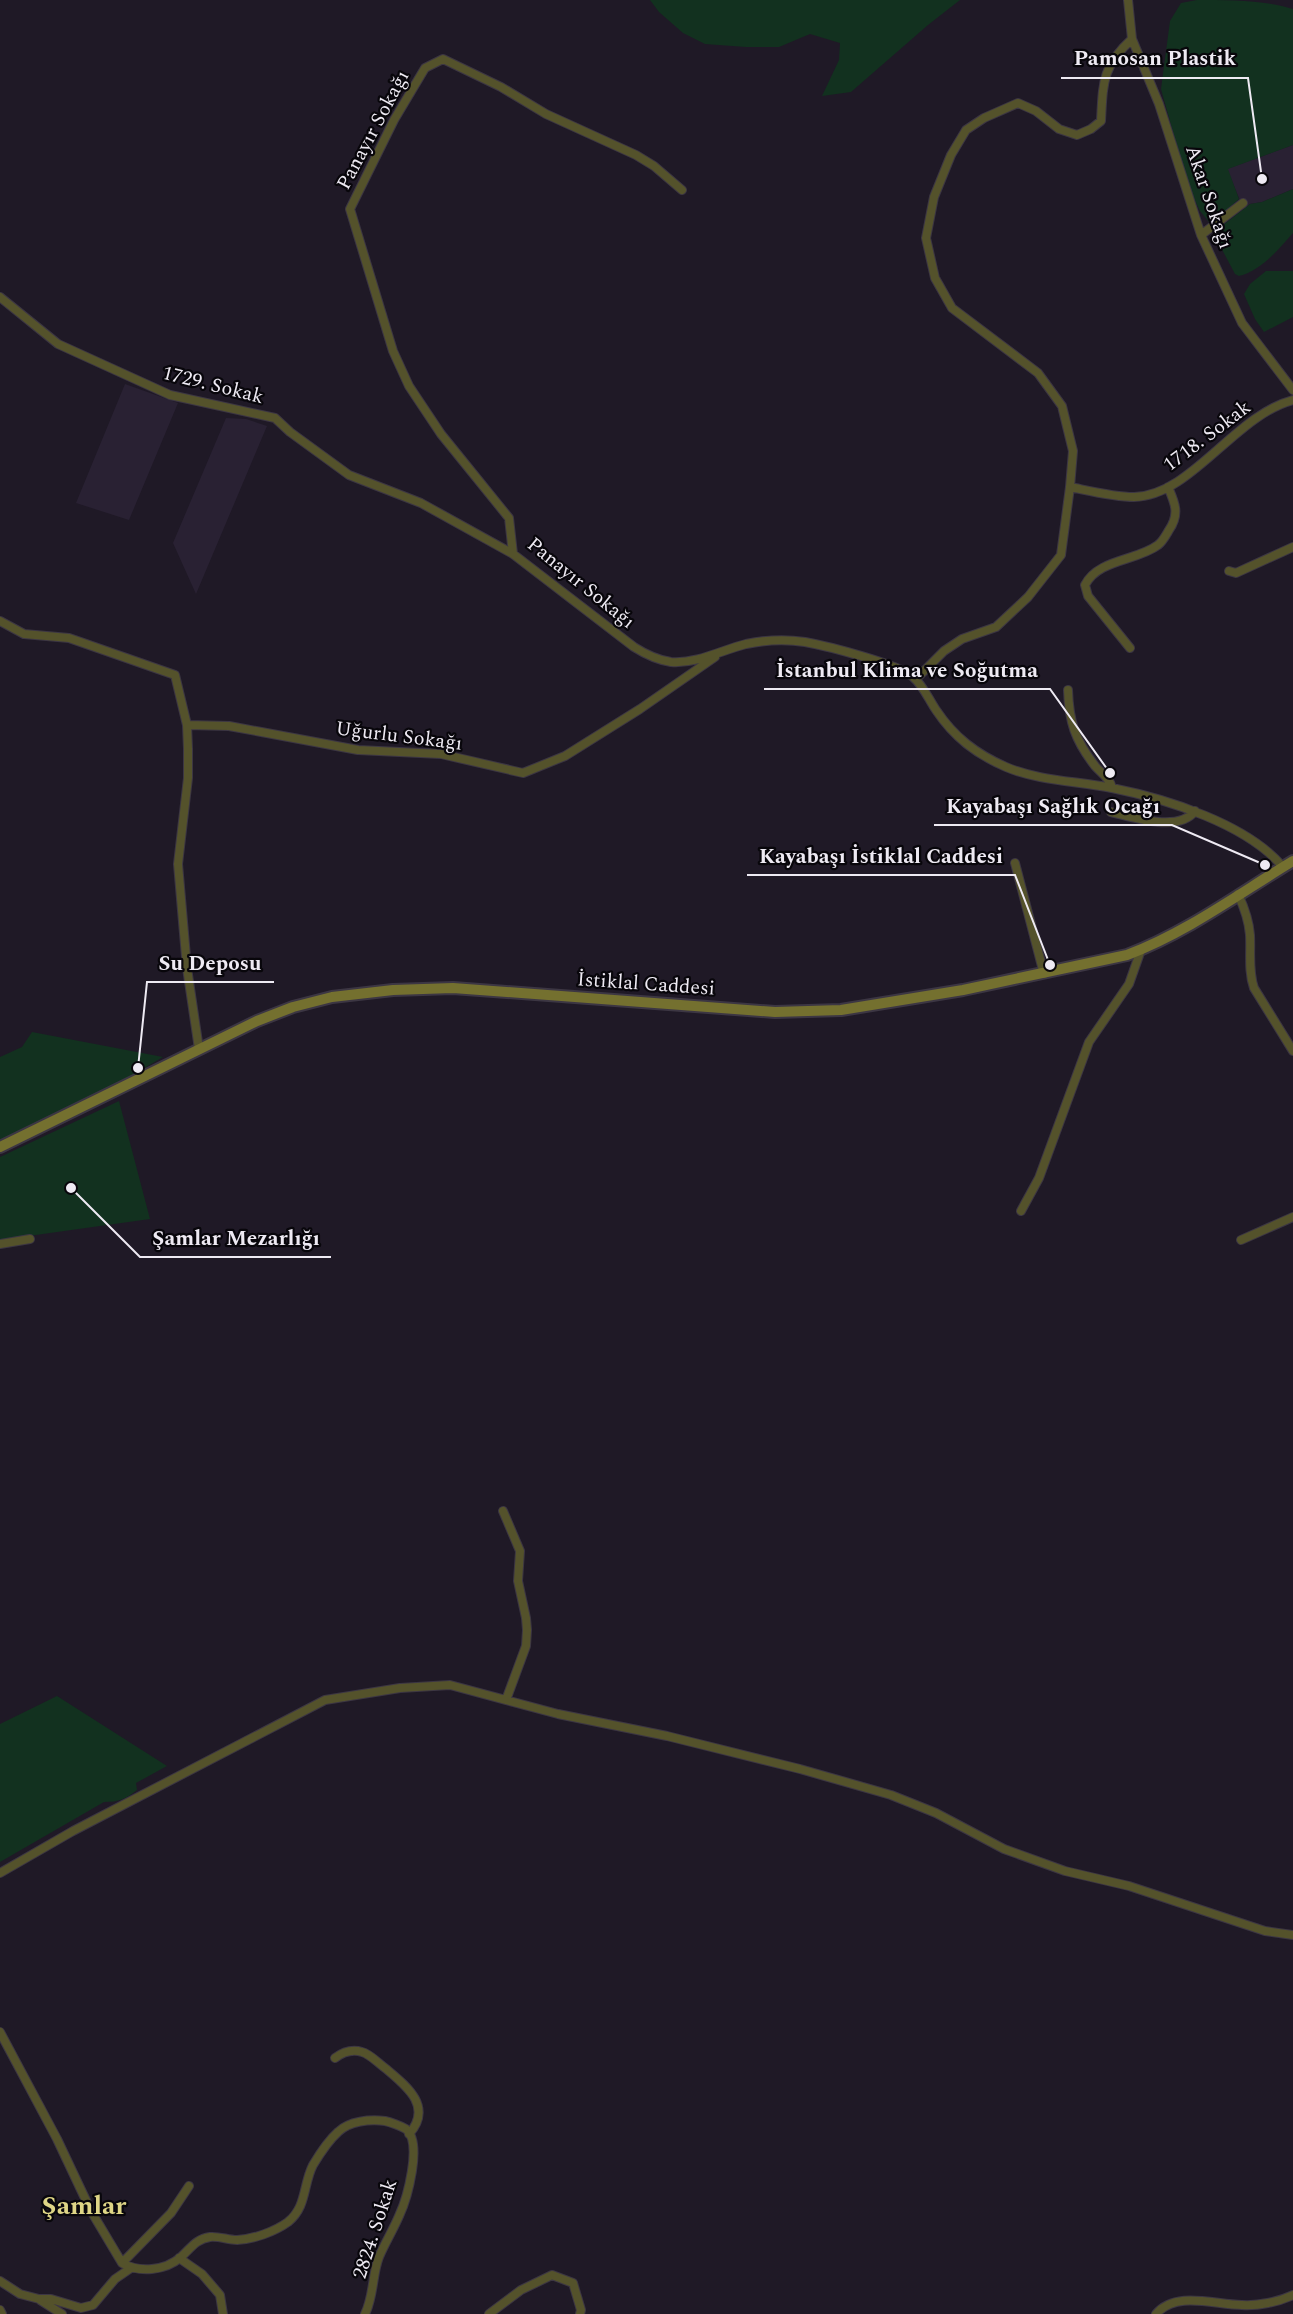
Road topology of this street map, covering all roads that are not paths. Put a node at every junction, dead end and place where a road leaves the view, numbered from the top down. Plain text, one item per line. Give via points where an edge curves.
1 (1128, 0) edge
2 (1132, 39) junction
3 (682, 190) dead end
4 (1243, 203) dead end
5 (1202, 235) junction
6 (0, 297) edge
7 (1293, 390) edge
8 (1293, 400) edge
9 (1070, 487) junction
10 (1168, 487) junction
11 (1293, 547) edge
12 (513, 554) junction
13 (1229, 571) dead end
14 (0, 621) edge
15 (1130, 648) dead end
16 (718, 654) junction
17 (916, 679) junction
18 (1068, 690) dead end
19 (187, 725) junction
20 (1112, 788) junction
21 (1194, 811) junction
22 (1111, 812) dead end
23 (1016, 863) dead end
24 (1288, 864) edge
25 (1238, 894) junction
26 (1141, 950) junction
27 (1044, 974) junction
28 (199, 1049) junction
29 (1293, 1051) edge
30 (0, 1148) edge
31 (1021, 1211) dead end
32 (1293, 1217) edge
33 (30, 1239) dead end
34 (1241, 1239) dead end
35 (0, 1244) edge
36 (503, 1511) dead end
37 (506, 1700) junction
38 (0, 1873) edge
39 (1293, 1935) edge
40 (0, 2032) edge
41 (335, 2058) dead end
42 (409, 2134) junction
43 (189, 2186) dead end
44 (179, 2258) junction
45 (122, 2263) junction
46 (130, 2268) junction
47 (0, 2281) edge
48 (1293, 2295) edge
49 (39, 2299) junction
50 (62, 2314) edge
51 (223, 2314) edge
52 (365, 2314) edge
53 (489, 2314) edge
54 (580, 2314) edge
55 (1156, 2314) edge

1 - 2 street, Akar Sokağı
2 - 5 street, Akar Sokağı via 1159,104
2 - 9 street via 1118,52 1103,79 1101,121 1091,129 1077,135 1059,129 1018,103 966,130 934,197 926,238 935,278 952,308 1038,373 1062,406 1073,451
3 - 12 street, Panayır Sokağı via 636,155 546,114 443,59 425,68 350,209 393,351 409,386 441,434 509,518
4 - 5 street
5 - 7 street, Akar Sokağı via 1242,323
6 - 12 street, 1729. Sokak via 58,344 170,395 275,418 349,475 421,503
8 - 10 street, 1718. Sokak via 1278,404 1249,422
9 - 10 street, 1718. Sokak via 1135,497
9 - 17 street via 1060,555 1028,597 996,627 962,639 944,651
10 - 15 street via 1177,514 1162,540 1100,570 1085,585 1088,596
11 - 13 street via 1236,573
12 - 16 street, Panayır Sokağı via 647,655 675,662
14 - 19 street via 24,634 69,638 175,675
16 - 17 street, Panayır Sokağı via 768,641 805,642 901,670
16 - 19 street, Uğurlu Sokağı via 565,756 523,773 441,754 358,750 230,726
17 - 20 street via 952,732 975,752 1030,775
18 - 20 street via 1074,732
19 - 28 street via 188,778 178,864
20 - 21 street
21 - 22 street via 1185,819 1166,822
21 - 24 street via 1261,845
23 - 27 street
24 - 25 main road, İstiklal Caddesi
25 - 26 main road, İstiklal Caddesi
25 - 29 street via 1250,932 1254,987
26 - 27 main road, İstiklal Caddesi
26 - 31 street via 1129,984 1089,1042 1039,1178
27 - 28 main road, İstiklal Caddesi via 841,1010 775,1012 453,988 393,990 332,997 293,1007
28 - 30 main road, İstiklal Caddesi
32 - 34 street
33 - 35 street
36 - 37 street via 519,1551 518,1581 527,1630 526,1646
37 - 38 street via 450,1685 325,1700
37 - 39 street via 667,1736 891,1795 1004,1849 1065,1871 1129,1886 1265,1931
40 - 45 street via 91,2211
41 - 42 street via 349,2051 366,2053 410,2090 418,2112
42 - 44 street via 386,2121 361,2121 338,2131 313,2166 303,2202 289,2221 265,2234 237,2240 211,2237 193,2243
42 - 52 street, 2824. Sokak via 415,2153 408,2186 400,2214 378,2259
43 - 45 street via 171,2213
44 - 46 street via 159,2267
44 - 51 street via 202,2274 220,2295
45 - 46 street
46 - 49 street via 93,2305 81,2308
47 - 49 street via 20,2294
48 - 55 street via 1243,2306 1185,2300 1161,2308
49 - 50 street
53 - 54 street via 521,2290 552,2275 573,2283

